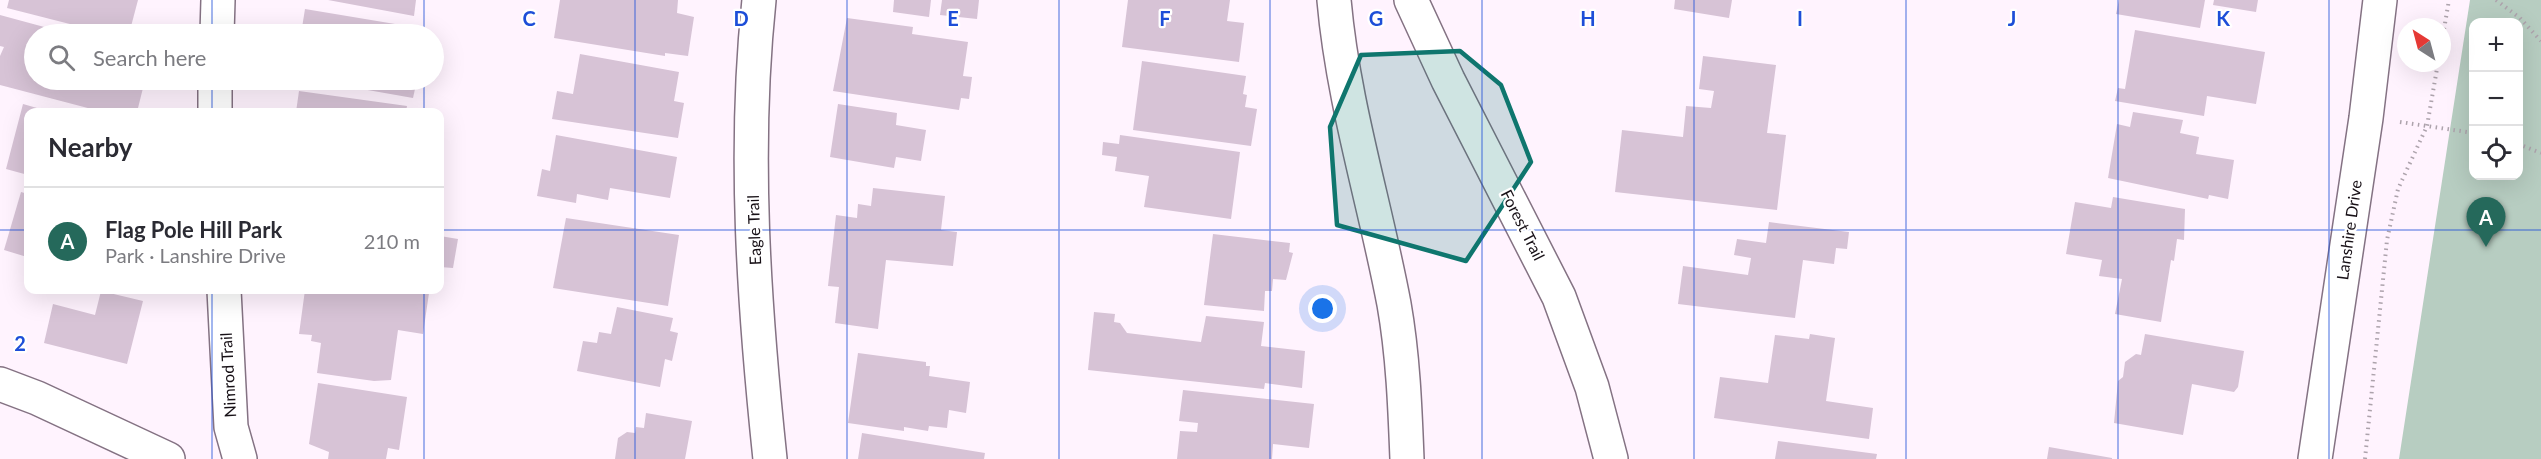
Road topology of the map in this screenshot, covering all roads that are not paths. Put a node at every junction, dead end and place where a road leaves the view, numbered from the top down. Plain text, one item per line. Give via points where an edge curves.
1 (218, 0) edge
2 (759, 0) edge
3 (1334, 0) edge
4 (1411, 0) edge
5 (2380, 0) edge
6 (217, 24) edge
7 (215, 90) edge
8 (215, 108) edge
9 (224, 294) edge
10 (0, 384) edge
11 (168, 459) edge
12 (240, 459) edge
13 (770, 459) edge
14 (1407, 459) edge
15 (1611, 459) edge
16 (2315, 459) edge

1 - 6 street
2 - 13 street, Eagle Trail via 751,139 758,340
3 - 14 street via 1338,48 1394,306 1404,383
4 - 15 street, Forest Trail via 1559,297 1592,387
5 - 16 street, Lanshire Drive
7 - 8 street
9 - 12 street, Nimrod Trail via 231,427
10 - 11 street

